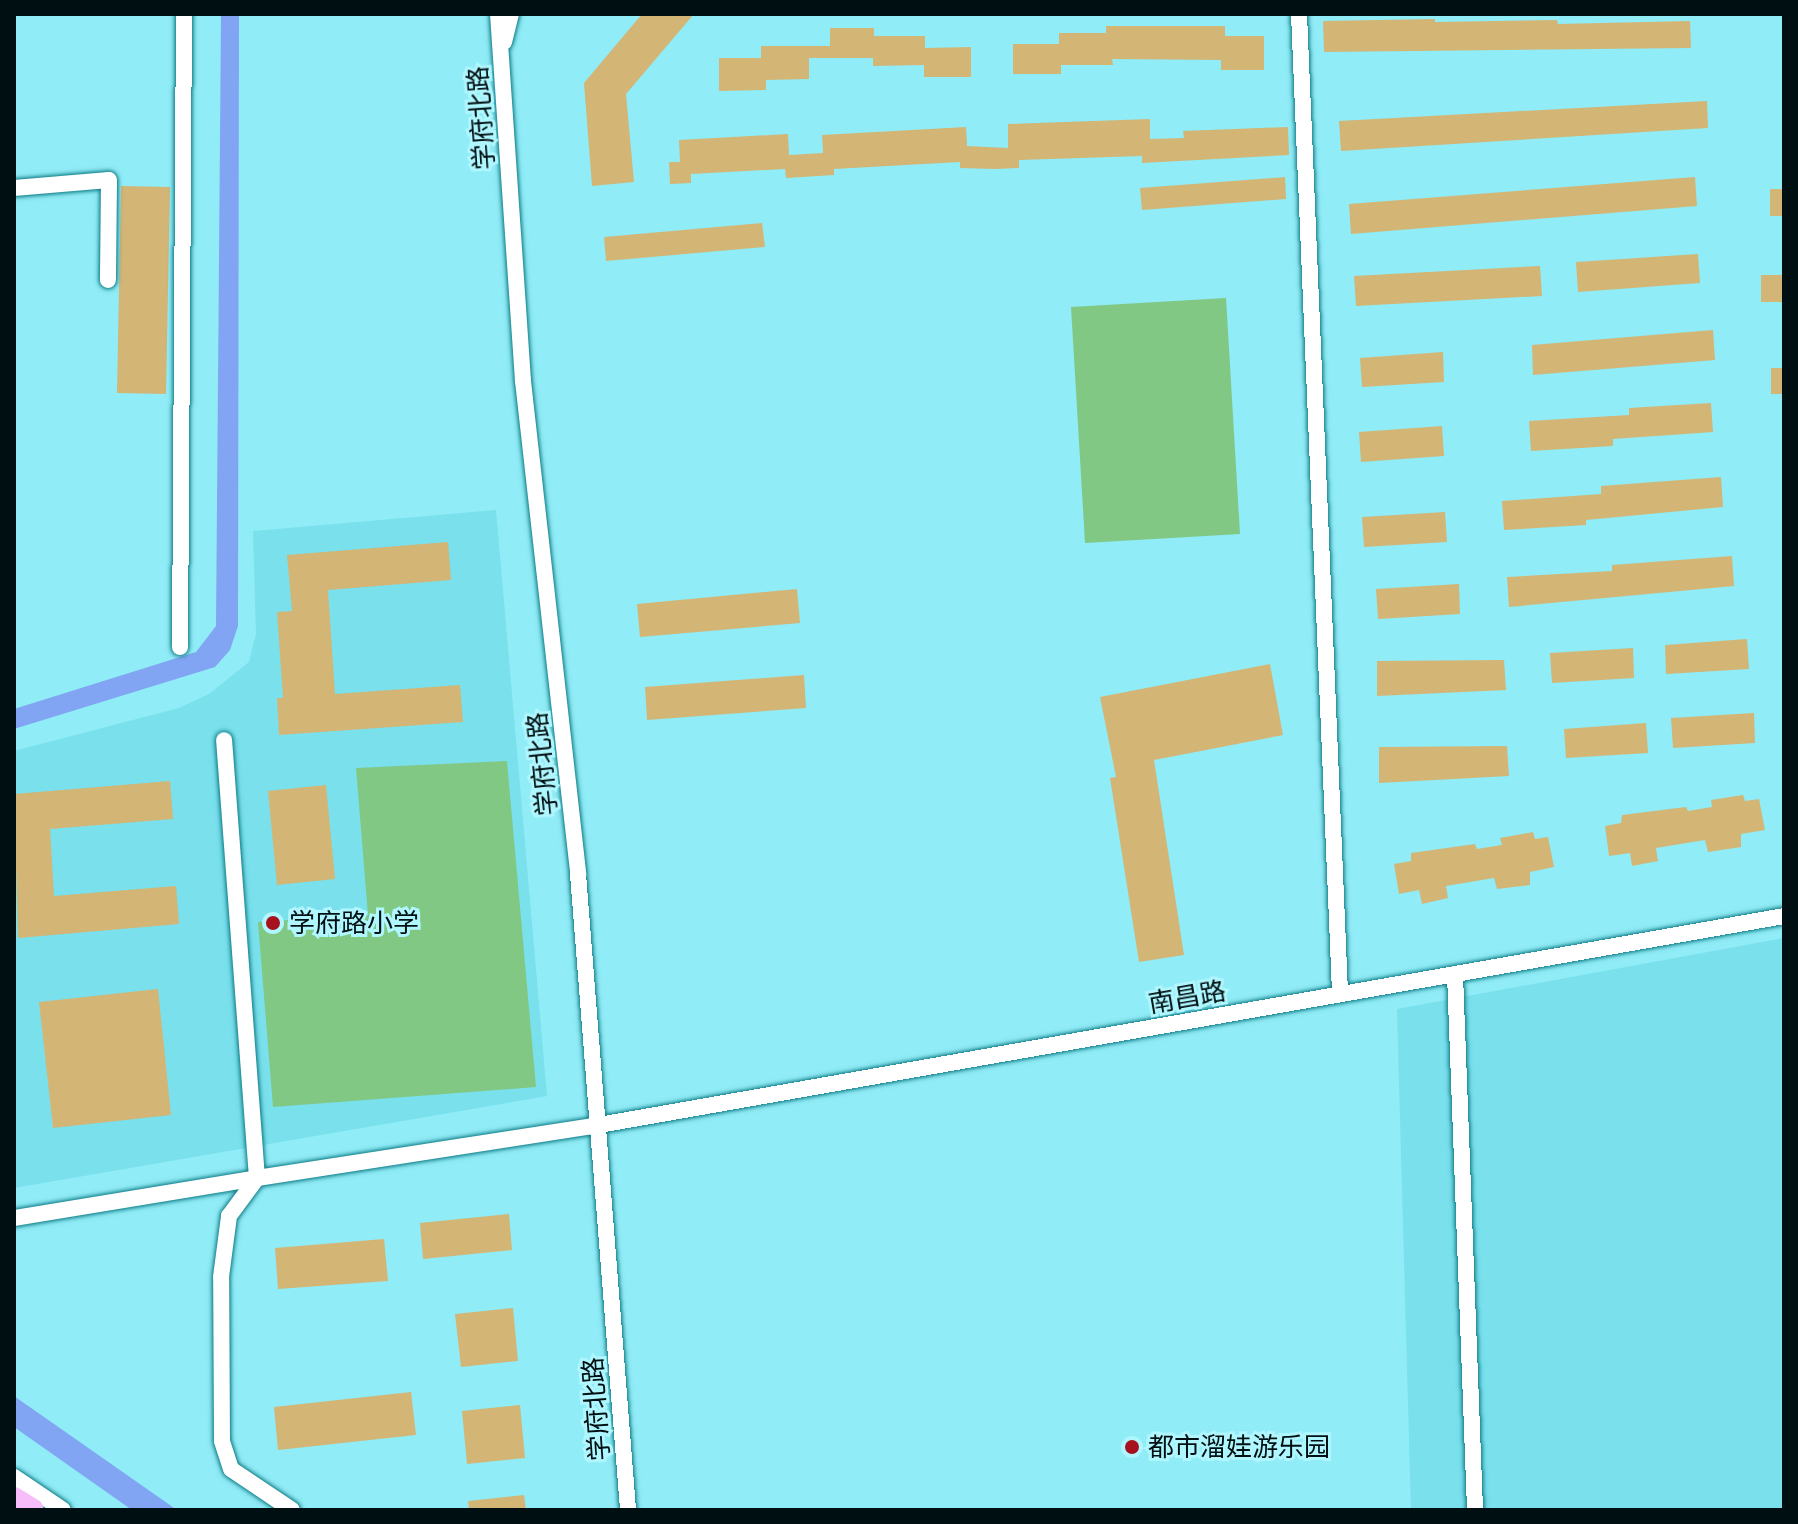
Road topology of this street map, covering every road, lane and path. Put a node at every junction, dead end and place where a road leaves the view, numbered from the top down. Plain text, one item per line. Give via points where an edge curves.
1 (184, 14) edge
2 (485, 14) edge
3 (498, 14) edge
4 (511, 14) edge
5 (1299, 14) edge
6 (501, 56) junction
7 (14, 188) edge
8 (108, 280) dead end
9 (180, 647) dead end
10 (224, 740) dead end
11 (1784, 916) edge
12 (1455, 974) junction
13 (1340, 994) junction
14 (599, 1125) junction
15 (257, 1178) junction
16 (14, 1218) edge
17 (14, 1477) edge
18 (14, 1498) edge
19 (33, 1510) edge
20 (63, 1510) edge
21 (292, 1510) edge
22 (628, 1510) edge
23 (1475, 1510) edge

1 - 9 street
2 - 6 street
3 - 6 street, 学府北路
4 - 6 street
5 - 13 street
6 - 14 street, 学府北路 via 523,381 578,874
7 - 8 street via 109,180
10 - 15 street
11 - 12 street, 南昌路
12 - 13 street, 南昌路
12 - 23 street
13 - 14 street, 南昌路
14 - 15 street, 南昌路
14 - 22 street, 学府北路
15 - 16 street, 南昌路
15 - 21 street via 229,1216 221,1277 222,1441 231,1469
17 - 20 street
18 - 19 highway

